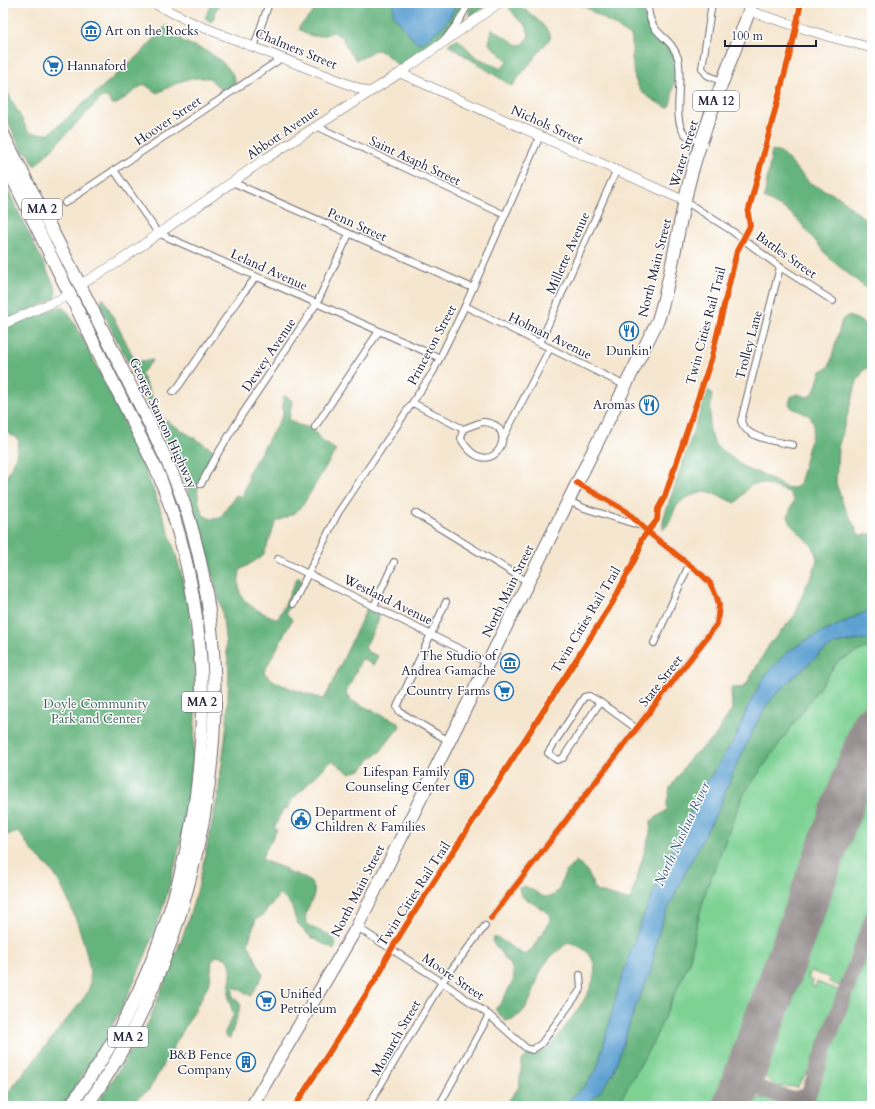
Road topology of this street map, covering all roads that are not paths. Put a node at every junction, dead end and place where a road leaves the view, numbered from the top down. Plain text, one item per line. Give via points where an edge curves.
1 (153, 3) edge
2 (269, 3) edge
3 (469, 3) edge
4 (499, 3) edge
5 (648, 3) edge
6 (712, 3) edge
7 (750, 7) edge
8 (443, 41) junction
9 (254, 47) junction
10 (872, 48) edge
11 (282, 58) junction
12 (400, 73) junction
13 (723, 82) junction
14 (368, 92) junction
15 (316, 126) junction
16 (3, 134) edge
17 (540, 136) junction
18 (702, 143) junction
19 (3, 159) edge
20 (114, 170) junction
21 (616, 171) junction
22 (232, 182) junction
23 (685, 201) junction
24 (64, 202) dead end
25 (505, 215) junction
26 (158, 233) junction
27 (349, 234) junction
28 (780, 267) junction
29 (256, 277) junction
30 (81, 284) junction
31 (473, 288) junction
32 (70, 295) junction
33 (834, 301) dead end
34 (317, 304) junction
35 (465, 306) junction
36 (3, 324) edge
37 (379, 331) junction
38 (540, 343) junction
39 (550, 348) junction
40 (440, 358) junction
41 (626, 386) junction
42 (173, 392) dead end
43 (413, 403) junction
44 (314, 427) dead end
45 (463, 429) junction
46 (503, 438) junction
47 (793, 445) dead end
48 (577, 483) junction
49 (201, 484) dead end
50 (568, 500) junction
51 (416, 513) dead end
52 (641, 526) junction
53 (278, 559) dead end
54 (394, 562) dead end
55 (689, 565) junction
56 (308, 573) junction
57 (528, 582) junction
58 (446, 602) dead end
59 (293, 604) dead end
60 (374, 606) junction
61 (432, 634) junction
62 (654, 643) dead end
63 (488, 663) junction
64 (600, 702) junction
65 (637, 729) junction
66 (449, 741) junction
67 (491, 918) dead end
68 (485, 926) dead end
69 (357, 927) junction
70 (580, 975) dead end
71 (442, 982) junction
72 (489, 1015) junction
73 (70, 1106) edge
74 (86, 1106) edge
75 (252, 1106) edge
76 (368, 1106) edge
77 (439, 1106) edge

1 - 9 main road, Chalmers Street via 178,17
2 - 9 street
3 - 8 street
4 - 8 main road, Abbott Avenue
5 - 18 street via 653,27 668,42 678,58 679,120 682,130
6 - 13 street via 702,68 707,75
7 - 10 main road via 830,38
7 - 13 highway, Water Street / MA 12
8 - 12 main road, Abbott Avenue
9 - 11 main road, Chalmers Street
11 - 14 main road, Chalmers Street
11 - 20 street, Hoover Street
12 - 14 main road, Abbott Avenue
12 - 17 main road, Nichols Street
13 - 18 highway, Water Street / MA 12
14 - 15 main road, Abbott Avenue
15 - 22 main road, Abbott Avenue
15 - 25 street, Saint Asaph Street
16 - 30 highway, George Stanton Highway / MA 2
17 - 21 main road, Nichols Street
17 - 25 street, Princeton Street
18 - 23 highway, Water Street / MA 12
19 - 32 highway, George Stanton Highway / MA 2
20 - 24 street, Hoover Street
20 - 26 street
21 - 23 main road, Nichols Street
21 - 38 street, Millette Avenue
22 - 26 main road, Abbott Avenue
22 - 27 street, Penn Street
23 - 28 street, Battles Street
23 - 41 highway, North Main Street / MA 12 via 670,280 658,320
25 - 31 street, Princeton Street
26 - 29 street, Leland Avenue
26 - 30 main road, Abbott Avenue via 117,263
27 - 31 street, Penn Street
27 - 34 street, Dewey Avenue
28 - 33 street, Battles Street
28 - 47 street, Trolley Lane via 741,421 743,428 749,433
29 - 34 street, Leland Avenue
29 - 42 street
30 - 74 highway, George Stanton Highway / MA 2 via 164,454 183,501 194,535 207,599 215,687 213,760 208,800 183,908 139,1015 114,1063
31 - 35 street, Princeton Street
32 - 36 main road
32 - 73 highway, George Stanton Highway / MA 2 via 151,458 169,500 192,586 200,642 202,717 196,798 180,877 168,918 129,1011 103,1059
34 - 37 street, Leland Avenue
34 - 49 street, Dewey Avenue via 241,416
35 - 38 street, Holman Avenue
35 - 40 street, Princeton Street
37 - 40 street, Leland Avenue
37 - 44 street
38 - 39 street, Holman Avenue
39 - 41 street, Holman Avenue
39 - 46 street
40 - 43 street, Princeton Street
41 - 48 highway, North Main Street / MA 12
43 - 45 street
43 - 56 street, Princeton Street via 344,502
45 - 46 street via 488,422 498,427
45 - 46 street via 461,439 471,452 480,458 497,454 503,444
48 - 50 highway, North Main Street / MA 12
48 - 52 street, State Street via 613,502
50 - 52 street via 584,508
50 - 57 highway, North Main Street / MA 12
51 - 57 street
52 - 55 street, State Street
53 - 56 street, Westland Avenue
54 - 60 street
55 - 62 street
55 - 65 street, State Street via 702,574 715,590 719,605 717,624
56 - 59 street, Princeton Street
56 - 60 street, Westland Avenue
57 - 63 highway, North Main Street / MA 12
58 - 61 street
60 - 61 street, Westland Avenue
61 - 63 street, Westland Avenue
61 - 66 street via 397,709
63 - 66 highway, North Main Street / MA 12
64 - 64 street via 589,696 584,697 548,753 557,760 563,758
64 - 65 street
65 - 67 street, State Street
66 - 69 highway, North Main Street / MA 12
68 - 71 street
69 - 71 street, Moore Street
69 - 75 highway, North Main Street / MA 12
70 - 72 street, Moore Street via 581,989 541,1044 534,1049 526,1048
71 - 72 street, Moore Street
71 - 76 street, Monarch Street
72 - 77 street

